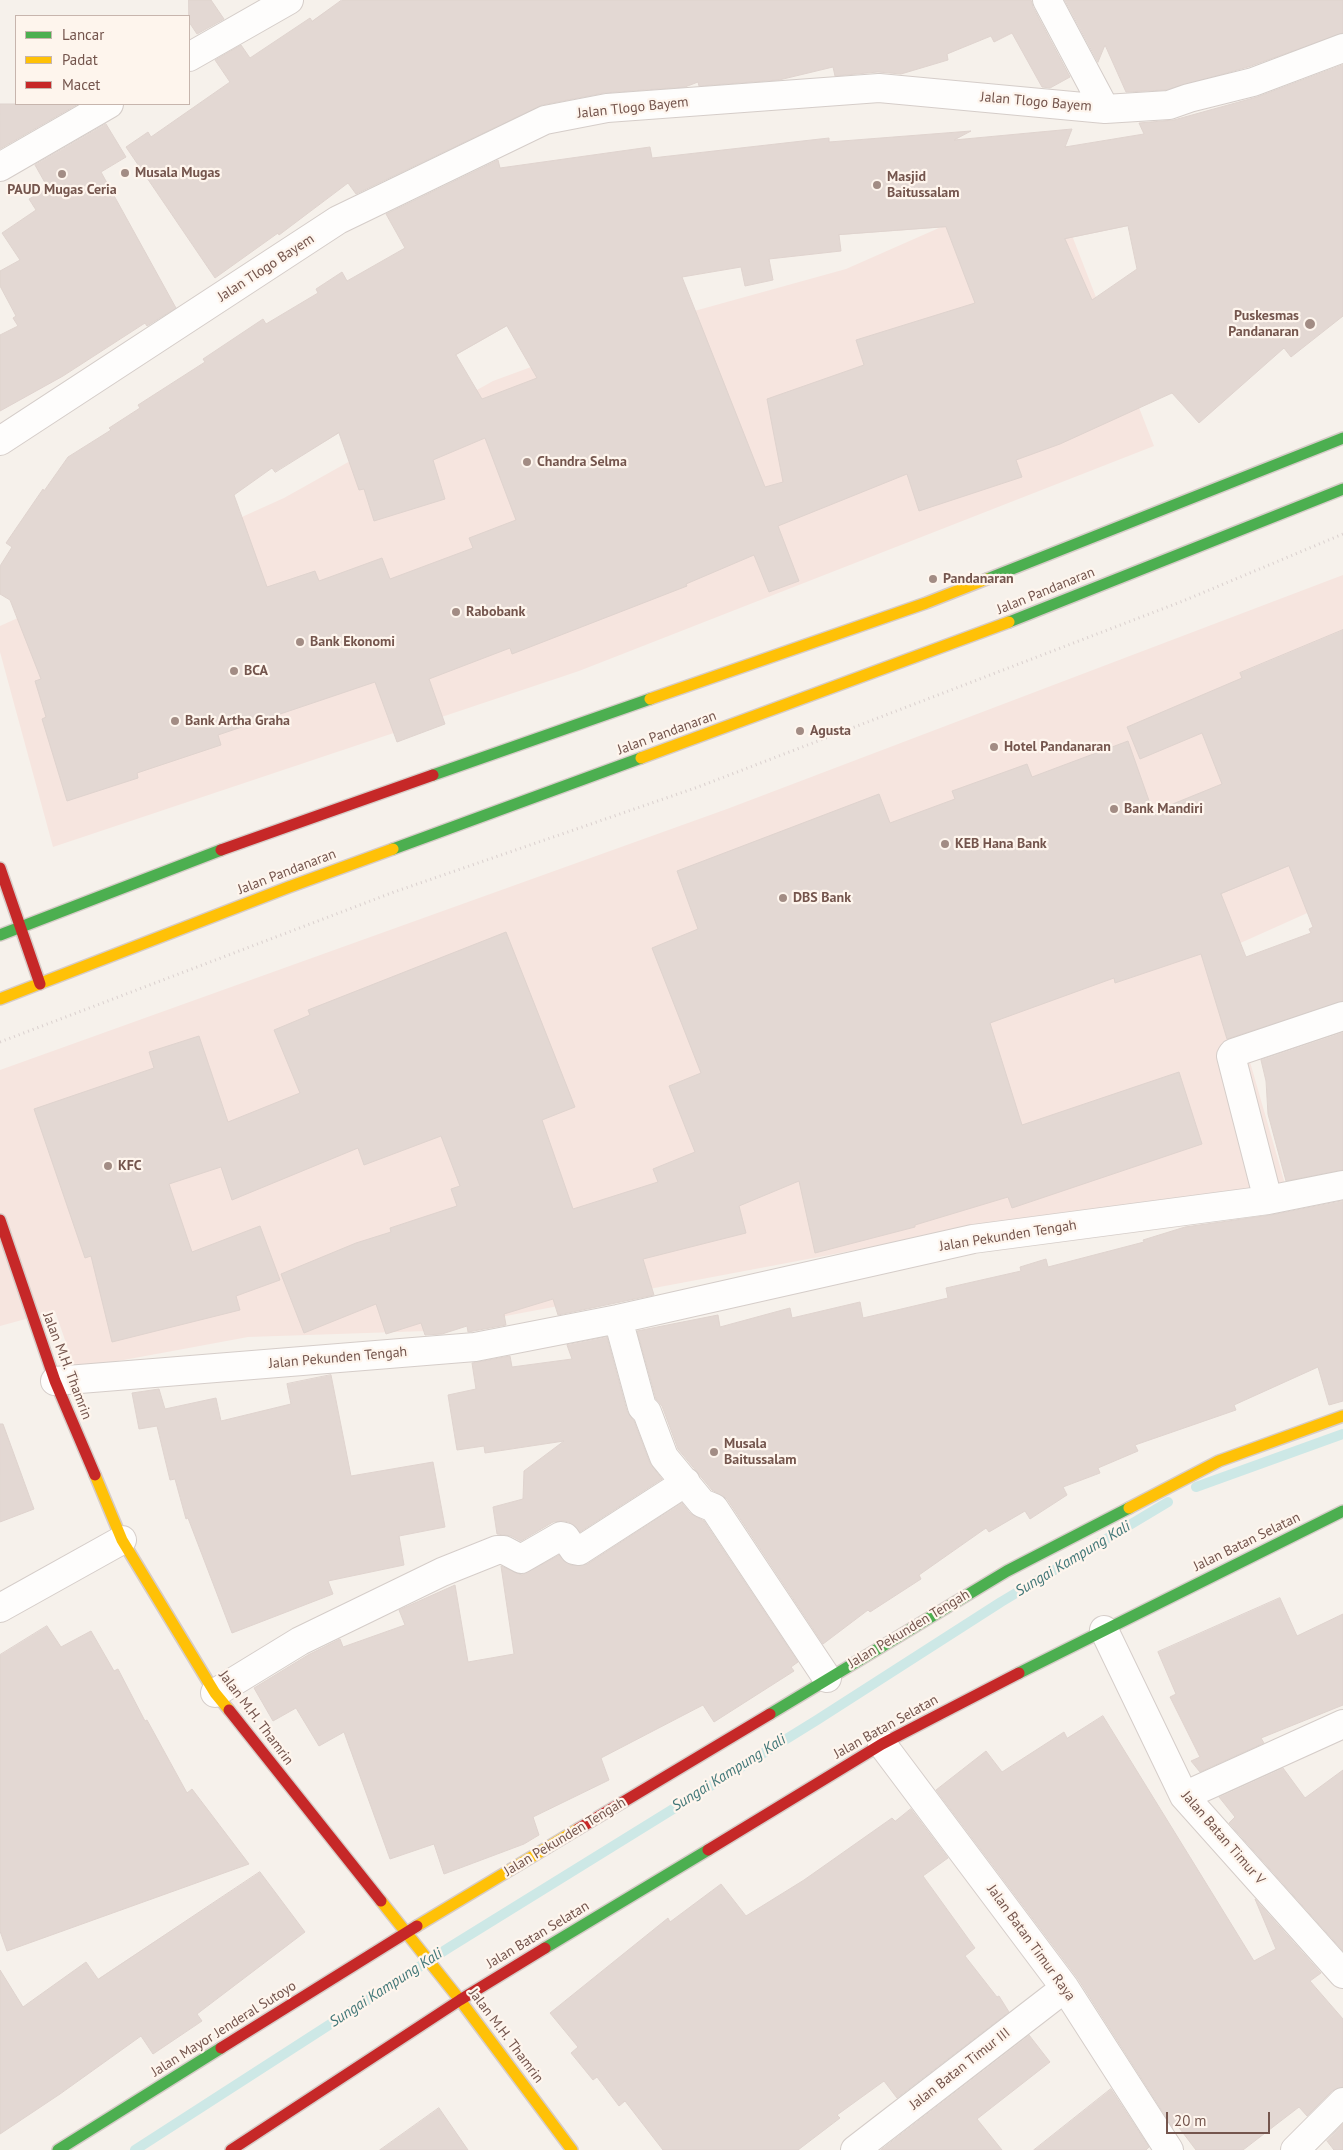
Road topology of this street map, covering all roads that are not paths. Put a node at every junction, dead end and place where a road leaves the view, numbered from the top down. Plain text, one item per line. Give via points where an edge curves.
1 (289, 0) edge
2 (1046, 0) edge
3 (1343, 48) edge
4 (190, 56) edge
5 (107, 105) edge
6 (1105, 109) junction
7 (0, 167) edge
8 (1329, 431) dead end
9 (1343, 438) edge
10 (0, 441) edge
11 (1301, 455) junction
12 (1343, 489) edge
13 (0, 868) edge
14 (21, 927) junction
15 (0, 935) edge
16 (40, 984) junction
17 (0, 999) edge
18 (1343, 1016) edge
19 (1343, 1184) edge
20 (1268, 1200) junction
21 (0, 1220) edge
22 (618, 1319) junction
23 (55, 1381) junction
24 (1343, 1416) edge
25 (686, 1482) junction
26 (1343, 1511) edge
27 (122, 1540) junction
28 (0, 1608) edge
29 (1104, 1630) junction
30 (827, 1678) junction
31 (215, 1693) junction
32 (1343, 1724) edge
33 (882, 1744) junction
34 (1184, 1796) junction
35 (410, 1937) junction
36 (1343, 1974) edge
37 (1065, 1988) junction
38 (456, 1996) junction
39 (1343, 2102) edge
40 (58, 2150) edge
41 (231, 2150) edge
42 (572, 2150) edge
43 (856, 2150) edge
44 (1169, 2150) edge
45 (1295, 2150) edge

1 - 4 street
2 - 6 street
3 - 6 street, Jalan Tlogo Bayem via 1253,82 1169,105
5 - 7 street
6 - 10 street, Jalan Tlogo Bayem via 879,88 607,108 546,120 338,220
8 - 11 main road
9 - 11 main road
11 - 14 main road via 926,603 280,828
12 - 16 main road, Jalan Pandanaran via 964,640 289,887
13 - 14 main road
14 - 15 main road
14 - 16 main road
16 - 17 main road, Jalan Pandanaran
18 - 20 street via 1231,1056
19 - 20 street, Jalan Pekunden Tengah
20 - 22 street, Jalan Pekunden Tengah via 973,1239
21 - 23 main road, Jalan M.H. Thamrin
22 - 23 street, Jalan Pekunden Tengah via 475,1347
22 - 25 street via 642,1407 647,1412 664,1456
23 - 27 main road, Jalan M.H. Thamrin
24 - 30 main road, Jalan Pekunden Tengah via 1210,1466 1007,1570
25 - 30 street via 702,1503 714,1508
25 - 31 street via 579,1551 574,1550 562,1536 521,1559 497,1550 442,1572 300,1641
26 - 29 main road, Jalan Batan Selatan
27 - 28 street
27 - 31 main road, Jalan M.H. Thamrin
29 - 33 main road, Jalan Batan Selatan
29 - 34 street, Jalan Batan Timur V
30 - 35 main road, Jalan Pekunden Tengah
31 - 35 main road, Jalan M.H. Thamrin
32 - 34 street
33 - 37 street, Jalan Batan Timur Raya
33 - 38 main road, Jalan Batan Selatan
34 - 36 street, Jalan Batan Timur V
35 - 38 main road, Jalan M.H. Thamrin
35 - 40 main road, Jalan Mayor Jenderal Sutoyo
37 - 43 street, Jalan Batan Timur III
37 - 44 street, Jalan Batan Timur Raya
38 - 41 main road, Jalan Batan Selatan
38 - 42 main road, Jalan M.H. Thamrin
39 - 45 street

